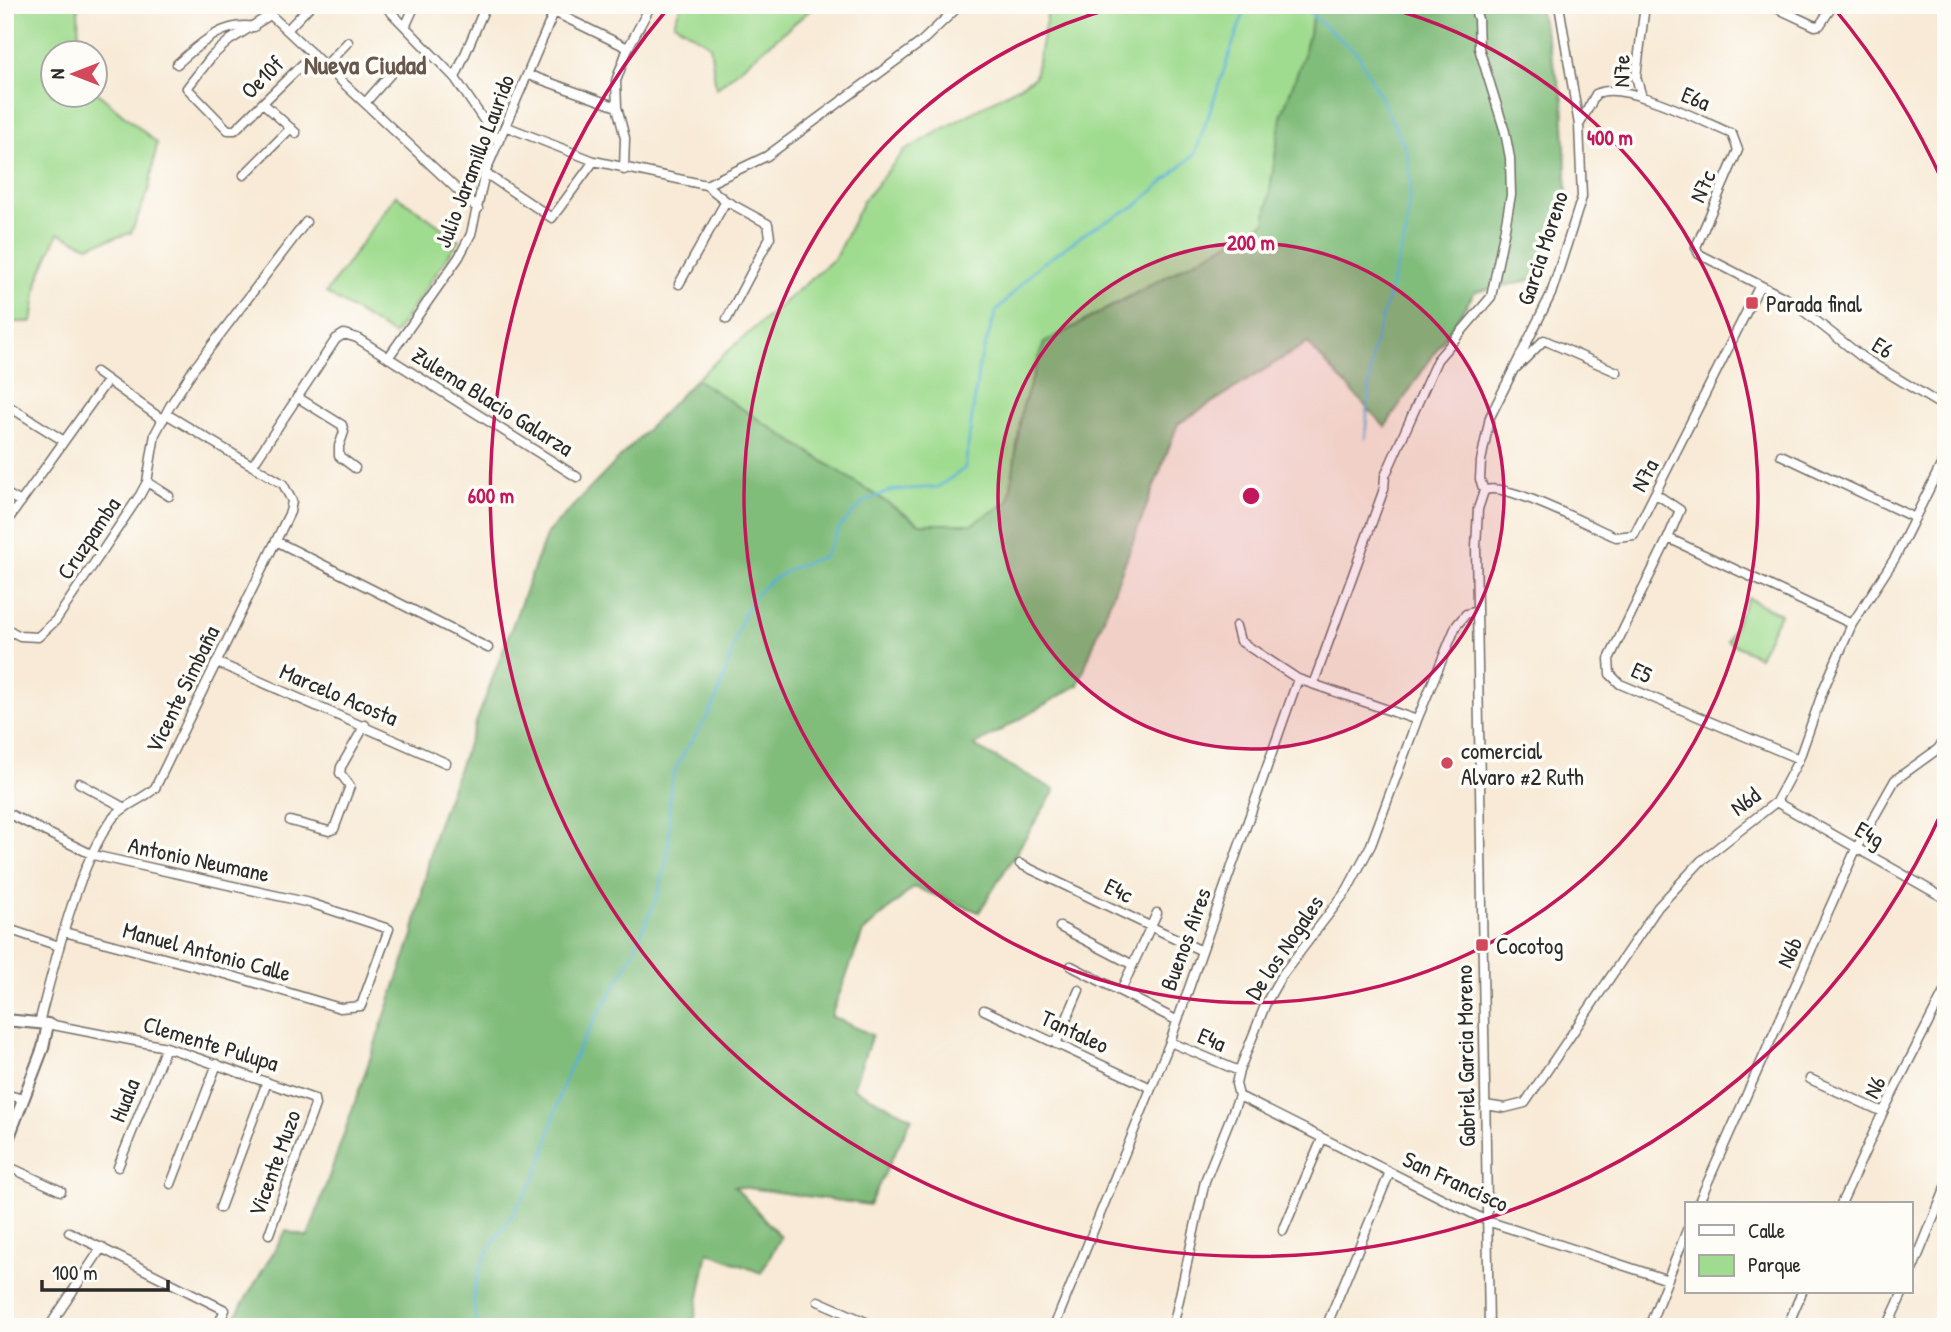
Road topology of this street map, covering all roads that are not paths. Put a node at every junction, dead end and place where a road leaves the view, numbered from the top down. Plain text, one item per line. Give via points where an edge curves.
1 (260, 5) edge
2 (311, 5) edge
3 (384, 5) edge
4 (415, 5) edge
5 (486, 5) edge
6 (651, 5) edge
7 (960, 5) edge
8 (1473, 5) edge
9 (1559, 5) edge
10 (1646, 5) edge
11 (1770, 5) edge
12 (1833, 5) edge
13 (555, 9) edge
14 (270, 15) junction
15 (406, 25) junction
16 (254, 27) junction
17 (287, 30) junction
18 (348, 42) dead end
19 (628, 48) junction
20 (313, 54) junction
21 (177, 64) dead end
22 (325, 66) junction
23 (394, 70) dead end
24 (528, 75) junction
25 (455, 78) junction
26 (1642, 97) junction
27 (263, 103) junction
28 (365, 103) junction
29 (617, 107) junction
30 (1579, 125) junction
31 (505, 126) junction
32 (1735, 136) joint
33 (498, 141) junction
34 (594, 161) junction
35 (624, 170) junction
36 (485, 173) junction
37 (244, 175) dead end
38 (706, 185) junction
39 (726, 201) junction
40 (478, 209) junction
41 (306, 222) dead end
42 (1697, 251) joint
43 (679, 284) dead end
44 (1759, 286) junction
45 (727, 319) dead end
46 (387, 358) junction
47 (96, 372) dead end
48 (1512, 372) junction
49 (1616, 372) dead end
50 (107, 381) junction
51 (296, 397) junction
52 (5, 404) edge
53 (1946, 408) edge
54 (165, 418) junction
55 (64, 441) junction
56 (1781, 455) dead end
57 (1946, 455) edge
58 (252, 466) junction
59 (355, 468) dead end
60 (577, 477) dead end
61 (147, 482) junction
62 (1484, 491) junction
63 (5, 493) edge
64 (1656, 494) junction
65 (169, 496) dead end
66 (21, 502) junction
67 (1915, 518) junction
68 (5, 524) edge
69 (1668, 538) junction
70 (278, 541) junction
71 (1477, 611) junction
72 (1852, 624) junction
73 (1236, 626) dead end
74 (8, 629) edge
75 (5, 641) edge
76 (488, 648) dead end
77 (216, 662) junction
78 (1298, 678) junction
79 (1314, 682) junction
80 (1417, 720) junction
81 (365, 725) junction
82 (1946, 737) edge
83 (1799, 759) junction
84 (446, 763) dead end
85 (79, 783) dead end
86 (1776, 802) junction
87 (123, 807) junction
88 (5, 812) edge
89 (290, 821) dead end
90 (1856, 849) junction
91 (93, 855) junction
92 (1020, 864) dead end
93 (1946, 898) edge
94 (1157, 913) dead end
95 (1150, 926) junction
96 (1060, 927) dead end
97 (5, 928) edge
98 (64, 932) junction
99 (59, 946) junction
100 (1202, 951) junction
101 (1133, 965) junction
102 (1070, 966) dead end
103 (1946, 988) edge
104 (1079, 990) dead end
105 (1121, 990) junction
106 (340, 1008) joint
107 (984, 1010) dead end
108 (5, 1020) edge
109 (1176, 1020) junction
110 (44, 1024) junction
111 (1170, 1042) junction
112 (1056, 1044) junction
113 (166, 1047) junction
114 (217, 1064) junction
115 (1239, 1071) junction
116 (1810, 1079) dead end
117 (267, 1082) junction
118 (1149, 1087) junction
119 (5, 1094) edge
120 (1239, 1096) junction
121 (23, 1099) junction
122 (315, 1105) joint
123 (1485, 1105) junction
124 (1883, 1112) junction
125 (1322, 1139) junction
126 (5, 1147) edge
127 (5, 1165) edge
128 (118, 1167) dead end
129 (1390, 1172) junction
130 (171, 1184) dead end
131 (1946, 1187) edge
132 (61, 1191) dead end
133 (1699, 1202) edge
134 (1842, 1202) edge
135 (220, 1208) dead end
136 (1487, 1221) junction
137 (69, 1231) dead end
138 (1283, 1231) dead end
139 (269, 1234) dead end
140 (1685, 1234) edge
141 (102, 1247) junction
142 (1912, 1271) edge
143 (1665, 1279) junction
144 (1801, 1294) edge
145 (1902, 1294) edge
146 (818, 1301) dead end
147 (49, 1327) edge
148 (217, 1327) edge
149 (877, 1327) edge
150 (1054, 1327) edge
151 (1173, 1327) edge
152 (1326, 1327) edge
153 (1489, 1327) edge
154 (1649, 1327) edge
155 (1787, 1327) edge
156 (1887, 1327) edge

1 - 14 street
2 - 17 street
3 - 15 street
4 - 15 street
5 - 25 street
6 - 19 street
7 - 38 street via 920,43 778,148
8 - 79 street via 1479,48 1510,158 1511,195 1491,297 1437,360 1420,392 1385,476
9 - 30 street, Garcia Moreno
10 - 26 street, N7e via 1636,78
11 - 12 street via 1815,26
13 - 19 street
13 - 24 street, Julio Jaramillo Laurido
14 - 16 street
14 - 17 street
15 - 25 street
16 - 21 street via 219,32
16 - 27 street, Oe10f via 230,40 187,88 228,130 237,128
17 - 20 street
18 - 22 street
19 - 29 street via 616,81
20 - 22 street
20 - 27 street, Oe10f
22 - 28 street
23 - 28 street
24 - 29 street
24 - 31 street, Julio Jaramillo Laurido
25 - 33 street
26 - 30 street, N7e via 1603,90 1596,94
26 - 32 street, E6a
27 - 37 street via 293,130
28 - 40 street
29 - 35 street via 625,138
30 - 48 street, Garcia Moreno via 1582,197 1551,294
31 - 33 street, Julio Jaramillo Laurido
31 - 34 street
32 - 42 street, N7c via 1736,158
33 - 36 street, Julio Jaramillo Laurido
34 - 35 street
34 - 36 street via 552,218
35 - 38 street
36 - 40 street, Julio Jaramillo Laurido
38 - 39 street
39 - 43 street
39 - 45 street via 768,224 770,237
40 - 46 street, Julio Jaramillo Laurido via 459,257
41 - 54 street, Cruzpamba via 193,370
42 - 44 street, E6
44 - 53 street, E6 via 1791,301 1854,351
44 - 64 street, N7a
46 - 51 street, Zulema Blacio Galarza via 357,338 340,335
46 - 60 street, Zulema Blacio Galarza
47 - 50 street, Vicente Simbaña
48 - 49 street via 1544,340
48 - 62 street, Garcia Moreno via 1486,429 1480,479
50 - 54 street, Vicente Simbaña
50 - 55 street
51 - 58 street
51 - 59 street via 342,425 339,456
52 - 55 street
54 - 58 street, Vicente Simbaña
54 - 61 street, Cruzpamba via 155,434
55 - 66 street
56 - 67 street
57 - 67 street, N6d
58 - 70 street, Vicente Simbaña via 283,484 290,494 290,512
61 - 65 street
61 - 74 street, Cruzpamba via 46,632 29,638
62 - 64 street, N7a via 1507,491 1623,538 1634,535
62 - 71 street, Gabriel Garcia Moreno via 1478,509
63 - 66 street
64 - 69 street via 1680,510
66 - 68 street
67 - 72 street, N6d
69 - 72 street
69 - 83 street, E5 via 1609,659 1609,674 1620,684
70 - 76 street
70 - 77 street, Vicente Simbaña
71 - 80 street, De los Nogales via 1466,614 1456,626
71 - 123 street, Gabriel Garcia Moreno
72 - 83 street, N6d
73 - 78 street via 1240,641
74 - 75 street, Cruzpamba
77 - 81 street, Marcelo Acosta
77 - 87 street, Vicente Simbaña via 155,788
78 - 79 street
78 - 100 street, Buenos Aires
79 - 80 street
80 - 115 street, De los Nogales via 1385,812 1355,878 1280,978
81 - 84 street, Marcelo Acosta
81 - 89 street via 341,768 350,786 334,829
82 - 90 street, N6b via 1938,749 1895,780
83 - 86 street, N6d
85 - 87 street
86 - 90 street, E4g
86 - 123 street, N6d via 1702,861 1658,907 1525,1103 1506,1108
87 - 91 street, Vicente Simbaña
88 - 91 street, Antonio Neumane
90 - 93 street, E4g
90 - 133 street, N6b
91 - 98 street, Vicente Simbaña
91 - 106 street, Antonio Neumane via 310,903 390,929 362,1006
92 - 95 street, E4c
94 - 95 street
95 - 100 street, E4c
95 - 101 street
96 - 101 street
97 - 99 street
98 - 99 street, Vicente Simbaña
98 - 106 street, Manuel Antonio Calle
99 - 110 street, Vicente Simbaña
100 - 109 street, Buenos Aires
101 - 105 street
102 - 105 street
103 - 124 street, N6
104 - 112 street
105 - 109 street
107 - 112 street, Tantaleo
108 - 110 street, Clemente Pulupa
109 - 111 street, Buenos Aires
110 - 113 street, Clemente Pulupa
110 - 121 street via 43,1048
111 - 115 street, E4a
111 - 118 street, Buenos Aires
112 - 118 street, Tantaleo
113 - 114 street, Clemente Pulupa
113 - 128 street, Huala
114 - 117 street, Clemente Pulupa
114 - 130 street
115 - 120 street, De los Nogales
116 - 124 street
117 - 122 street, Clemente Pulupa via 307,1095
117 - 135 street
118 - 150 street, Buenos Aires
119 - 121 street
120 - 125 street, San Francisco
120 - 151 street, De los Nogales via 1205,1181
121 - 126 street
122 - 139 street, Vicente Muzo
123 - 136 street, Gabriel Garcia Moreno
124 - 134 street, N6
125 - 129 street, San Francisco
125 - 138 street
127 - 132 street
129 - 136 street, San Francisco
129 - 152 street
131 - 142 street
136 - 143 street, San Francisco
136 - 153 street, Gabriel Garcia Moreno
137 - 141 street
140 - 143 street
141 - 147 street
141 - 148 street via 225,1310
143 - 154 street
144 - 155 street
145 - 156 street
146 - 149 street

